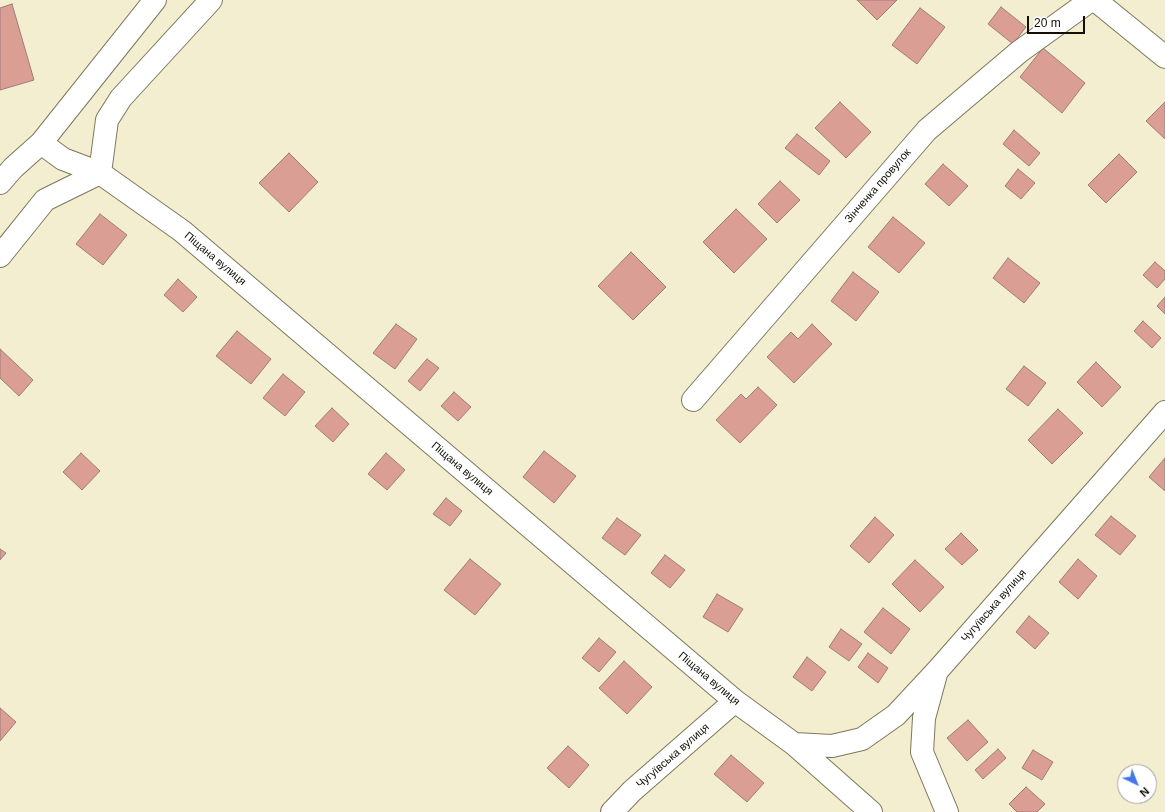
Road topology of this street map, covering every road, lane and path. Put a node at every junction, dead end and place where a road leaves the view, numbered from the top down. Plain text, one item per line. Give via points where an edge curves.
1 (155, 0) edge
2 (211, 0) edge
3 (1090, 0) edge
4 (1095, 0) edge
5 (1165, 57) edge
6 (41, 143) junction
7 (100, 173) junction
8 (0, 184) edge
9 (0, 256) edge
10 (693, 400) dead end
11 (1165, 412) edge
12 (937, 671) junction
13 (735, 701) junction
14 (794, 744) junction
15 (612, 812) edge
16 (871, 812) edge
17 (947, 812) edge

1 - 6 street
2 - 7 street via 121,98 107,120
3 - 10 street, Зінченка провулок via 1019,52 927,130
4 - 5 street
6 - 7 street, Піщана вулиця via 63,159
6 - 8 street via 13,168
7 - 9 street via 45,200
7 - 13 street, Піщана вулиця via 182,231
11 - 12 street, Чугуївська вулиця
12 - 14 street, Чугуївська вулиця via 896,715 862,739 832,746
12 - 17 street via 924,718 922,752
13 - 14 street, Піщана вулиця
13 - 15 street, Чугуївська вулиця via 632,791
14 - 16 street, Піщана вулиця

